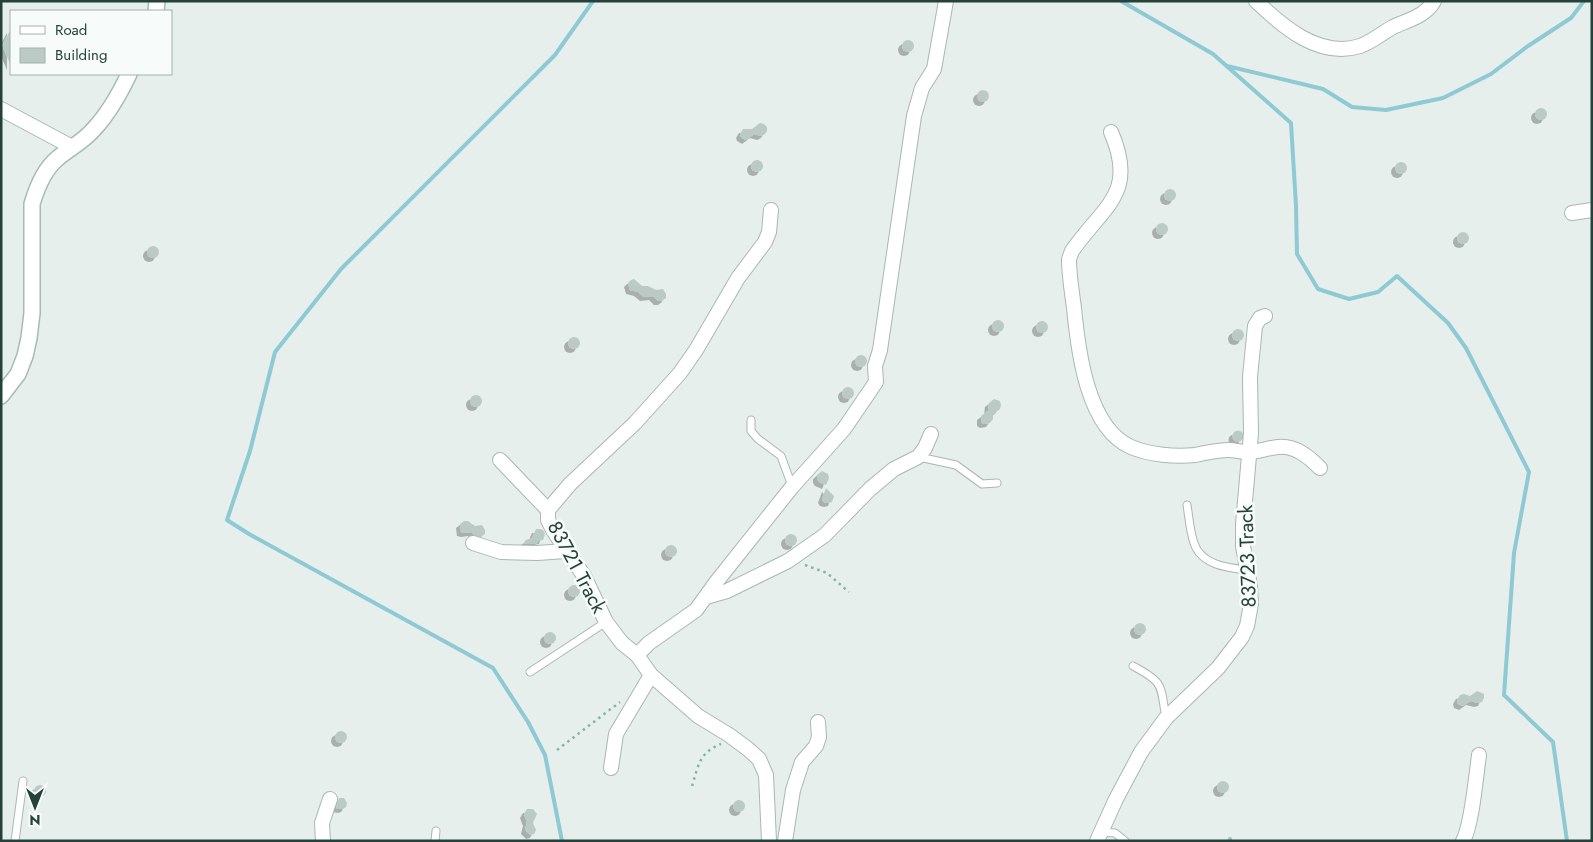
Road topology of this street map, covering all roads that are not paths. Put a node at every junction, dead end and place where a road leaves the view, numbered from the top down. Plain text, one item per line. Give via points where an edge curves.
1 (946, 1) edge
2 (1256, 1) edge
3 (1434, 1) edge
4 (128, 75) edge
5 (1, 109) edge
6 (1111, 132) dead end
7 (72, 147) junction
8 (771, 210) dead end
9 (1592, 210) edge
10 (1572, 213) dead end
11 (1265, 316) dead end
12 (1, 396) edge
13 (751, 420) dead end
14 (931, 434) dead end
15 (1250, 453) junction
16 (918, 457) junction
17 (500, 460) dead end
18 (1320, 468) dead end
19 (997, 483) dead end
20 (792, 487) junction
21 (1187, 505) dead end
22 (548, 510) junction
23 (473, 543) dead end
24 (566, 551) junction
25 (1247, 570) junction
26 (706, 597) junction
27 (606, 622) junction
28 (637, 655) junction
29 (1133, 666) dead end
30 (530, 672) dead end
31 (651, 675) junction
32 (1166, 718) junction
33 (818, 722) dead end
34 (1480, 755) dead end
35 (612, 768) dead end
36 (23, 782) dead end
37 (330, 799) dead end
38 (436, 831) dead end
39 (1099, 836) edge
40 (15, 841) edge
41 (323, 841) edge
42 (435, 841) edge
43 (769, 841) edge
44 (786, 841) edge
45 (1125, 841) edge
46 (1463, 841) edge

1 - 20 street via 934,69 922,88 914,116 875,366 876,382 844,429
2 - 3 street via 1288,29 1317,44 1338,49 1369,42 1423,14
4 - 7 street via 105,116 94,130
5 - 7 street
6 - 15 street via 1121,166 1118,188 1069,259 1080,352 1093,403 1105,424 1130,447 1169,455 1228,450
7 - 12 street via 56,159 34,196 29,338 18,374
8 - 22 street, 83721 Track via 765,242 738,278 680,373
9 - 10 street
11 - 15 street, 83723 Track via 1256,322 1254,330
13 - 20 lane via 751,432 781,456
14 - 16 street
15 - 18 street via 1283,447 1302,452
15 - 25 street, 83723 Track via 1243,524
16 - 19 lane via 956,465 982,484
16 - 26 street via 894,469 825,535 795,556 726,591
17 - 22 street
20 - 26 street
21 - 25 lane via 1194,545 1205,558 1214,564
22 - 24 street, 83721 Track via 548,520
23 - 24 street via 501,552
24 - 27 street, 83721 Track via 584,576
25 - 32 street, 83723 Track via 1251,604 1242,637 1209,678
26 - 28 street via 696,610
27 - 28 street, 83721 Track via 622,643
27 - 30 lane
28 - 31 street, 83721 Track
29 - 32 lane via 1158,682
31 - 35 street via 616,734
31 - 43 street, 83721 Track via 698,716 734,738 759,759 766,774
32 - 39 street, 83723 Track via 1141,752
33 - 44 street via 816,746 802,762 793,790
34 - 46 street
36 - 40 lane
37 - 41 street via 322,823
38 - 42 lane
39 - 45 lane via 1115,833

